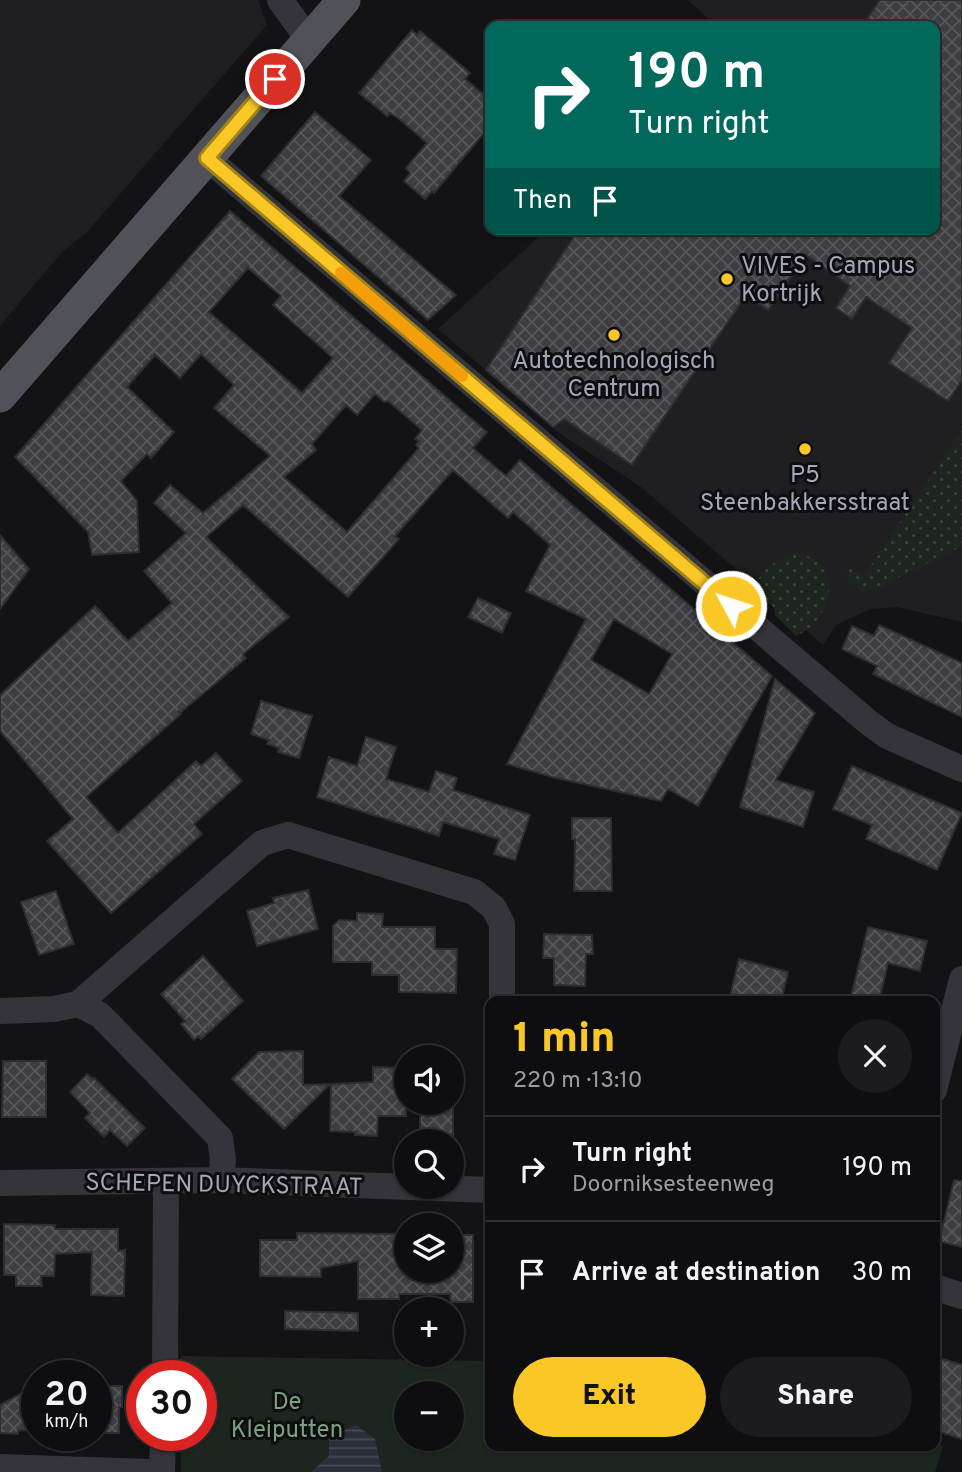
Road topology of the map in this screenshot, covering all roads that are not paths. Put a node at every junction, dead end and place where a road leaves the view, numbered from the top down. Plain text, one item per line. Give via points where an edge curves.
1 (280, 0) edge
2 (344, 0) edge
3 (309, 40) junction
4 (207, 158) junction
5 (0, 396) edge
6 (962, 769) edge
7 (962, 979) edge
8 (502, 996) edge
9 (78, 1004) junction
10 (0, 1011) edge
11 (940, 1066) edge
12 (221, 1180) junction
13 (166, 1182) junction
14 (0, 1183) edge
15 (485, 1190) edge
16 (940, 1289) edge
17 (962, 1296) edge
18 (165, 1360) edge
19 (163, 1451) edge
20 (0, 1467) edge
21 (149, 1472) edge
22 (162, 1472) edge

1 - 3 street
2 - 3 main road
3 - 4 main road
4 - 5 main road
4 - 6 street via 868,722 887,736
7 - 11 street
8 - 9 street via 502,924 494,908 474,892 288,835 262,843
9 - 10 street
9 - 12 street via 100,1015 219,1138
12 - 13 street, SCHEPEN DUYCKSTRAAT
12 - 15 street, SCHEPEN DUYCKSTRAAT
13 - 14 street, SCHEPEN DUYCKSTRAAT
13 - 18 street
16 - 17 street
19 - 22 street
20 - 21 street

